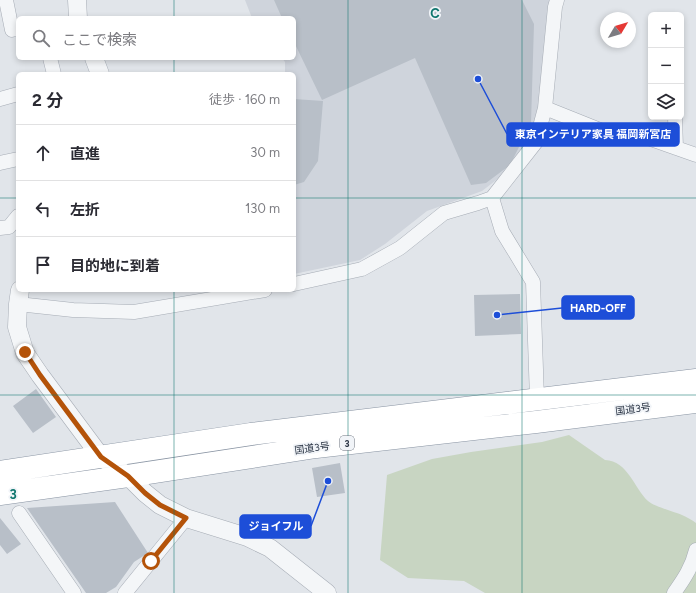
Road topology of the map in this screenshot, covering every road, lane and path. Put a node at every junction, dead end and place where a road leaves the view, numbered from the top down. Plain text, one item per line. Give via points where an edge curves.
1 (6, 0) edge
2 (77, 0) edge
3 (557, 0) edge
4 (78, 16) edge
5 (10, 31) edge
6 (50, 60) edge
7 (95, 60) edge
8 (54, 72) edge
9 (99, 72) edge
10 (16, 95) edge
11 (0, 99) edge
12 (545, 108) junction
13 (675, 120) edge
14 (676, 148) junction
15 (696, 155) edge
16 (16, 160) edge
17 (0, 164) edge
18 (492, 198) junction
19 (16, 218) edge
20 (0, 228) edge
21 (296, 284) edge
22 (253, 292) edge
23 (19, 297) edge
24 (696, 380) edge
25 (537, 399) junction
26 (696, 402) edge
27 (101, 457) junction
28 (0, 472) edge
29 (128, 476) junction
30 (0, 494) edge
31 (19, 513) dead end
32 (186, 518) junction
33 (696, 550) edge
34 (74, 593) edge
35 (125, 593) edge
36 (327, 593) edge
37 (674, 593) edge

1 - 5 street
2 - 4 street
3 - 12 street
6 - 8 street
7 - 9 street
10 - 11 street
12 - 14 street via 610,134 642,136
12 - 18 street via 536,142
13 - 14 street
14 - 15 street
16 - 17 street
18 - 21 street via 444,214 400,248 362,269
18 - 25 street via 502,230 533,282
19 - 20 street via 9,227
22 - 23 street via 134,312 73,310
23 - 27 street via 17,327 25,352
24 - 25 highway, 国道3号 / 3
25 - 27 highway, 国道3号 / 3 via 251,434
26 - 29 highway, 国道3号 / 3 via 316,447
27 - 28 highway, 国道3号 / 3
27 - 29 street
29 - 30 highway, 国道3号 / 3
29 - 32 street via 160,505
31 - 34 street
32 - 35 street
32 - 36 street via 247,537 270,548
33 - 37 street via 687,575

